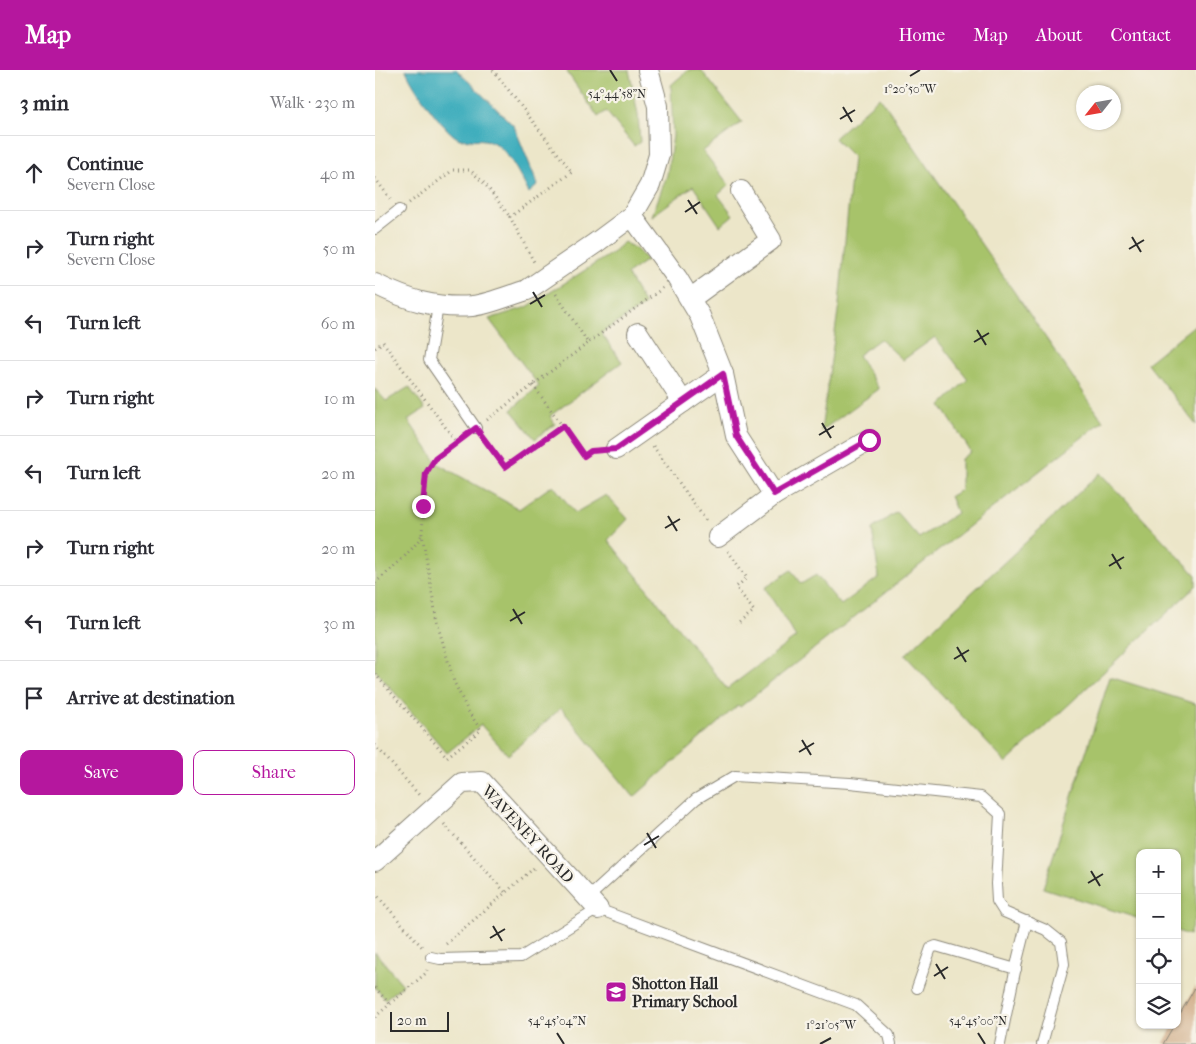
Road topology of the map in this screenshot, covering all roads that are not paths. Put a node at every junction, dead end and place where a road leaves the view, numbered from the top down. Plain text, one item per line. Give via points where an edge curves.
1 (648, 70) edge
2 (741, 191) dead end
3 (399, 210) road end
4 (633, 216) junction
5 (375, 229) edge
6 (375, 284) edge
7 (690, 299) junction
8 (438, 306) junction
9 (638, 333) dead end
10 (723, 374) junction
11 (683, 402) junction
12 (476, 428) road end
13 (869, 440) dead end
14 (616, 449) road end
15 (774, 494) junction
16 (718, 537) dead end
17 (378, 852) edge
18 (593, 904) junction
19 (1027, 921) junction
20 (431, 957) road end
21 (1016, 969) junction
22 (917, 988) dead end
23 (891, 1044) edge
24 (1000, 1044) edge
25 (1042, 1044) edge

1 - 4 street via 658,106 659,155 650,185
2 - 7 street via 771,240
3 - 5 lane
4 - 7 street
4 - 8 street, bridge via 527,290 473,306
6 - 8 street via 396,294
7 - 10 street
8 - 12 lane via 429,360
9 - 11 street
10 - 11 street
10 - 15 street via 736,436
11 - 14 street
13 - 15 street
15 - 16 street
17 - 18 street, WAVENEY ROAD via 462,783 482,782
18 - 19 lane via 696,799 735,776 744,776 850,783 981,798 1000,814 997,900 1004,912
18 - 20 lane via 521,957
18 - 23 lane via 856,1005 889,1036
19 - 21 lane
19 - 25 lane via 1061,942 1064,964
21 - 22 lane via 936,946 931,948
21 - 24 lane

